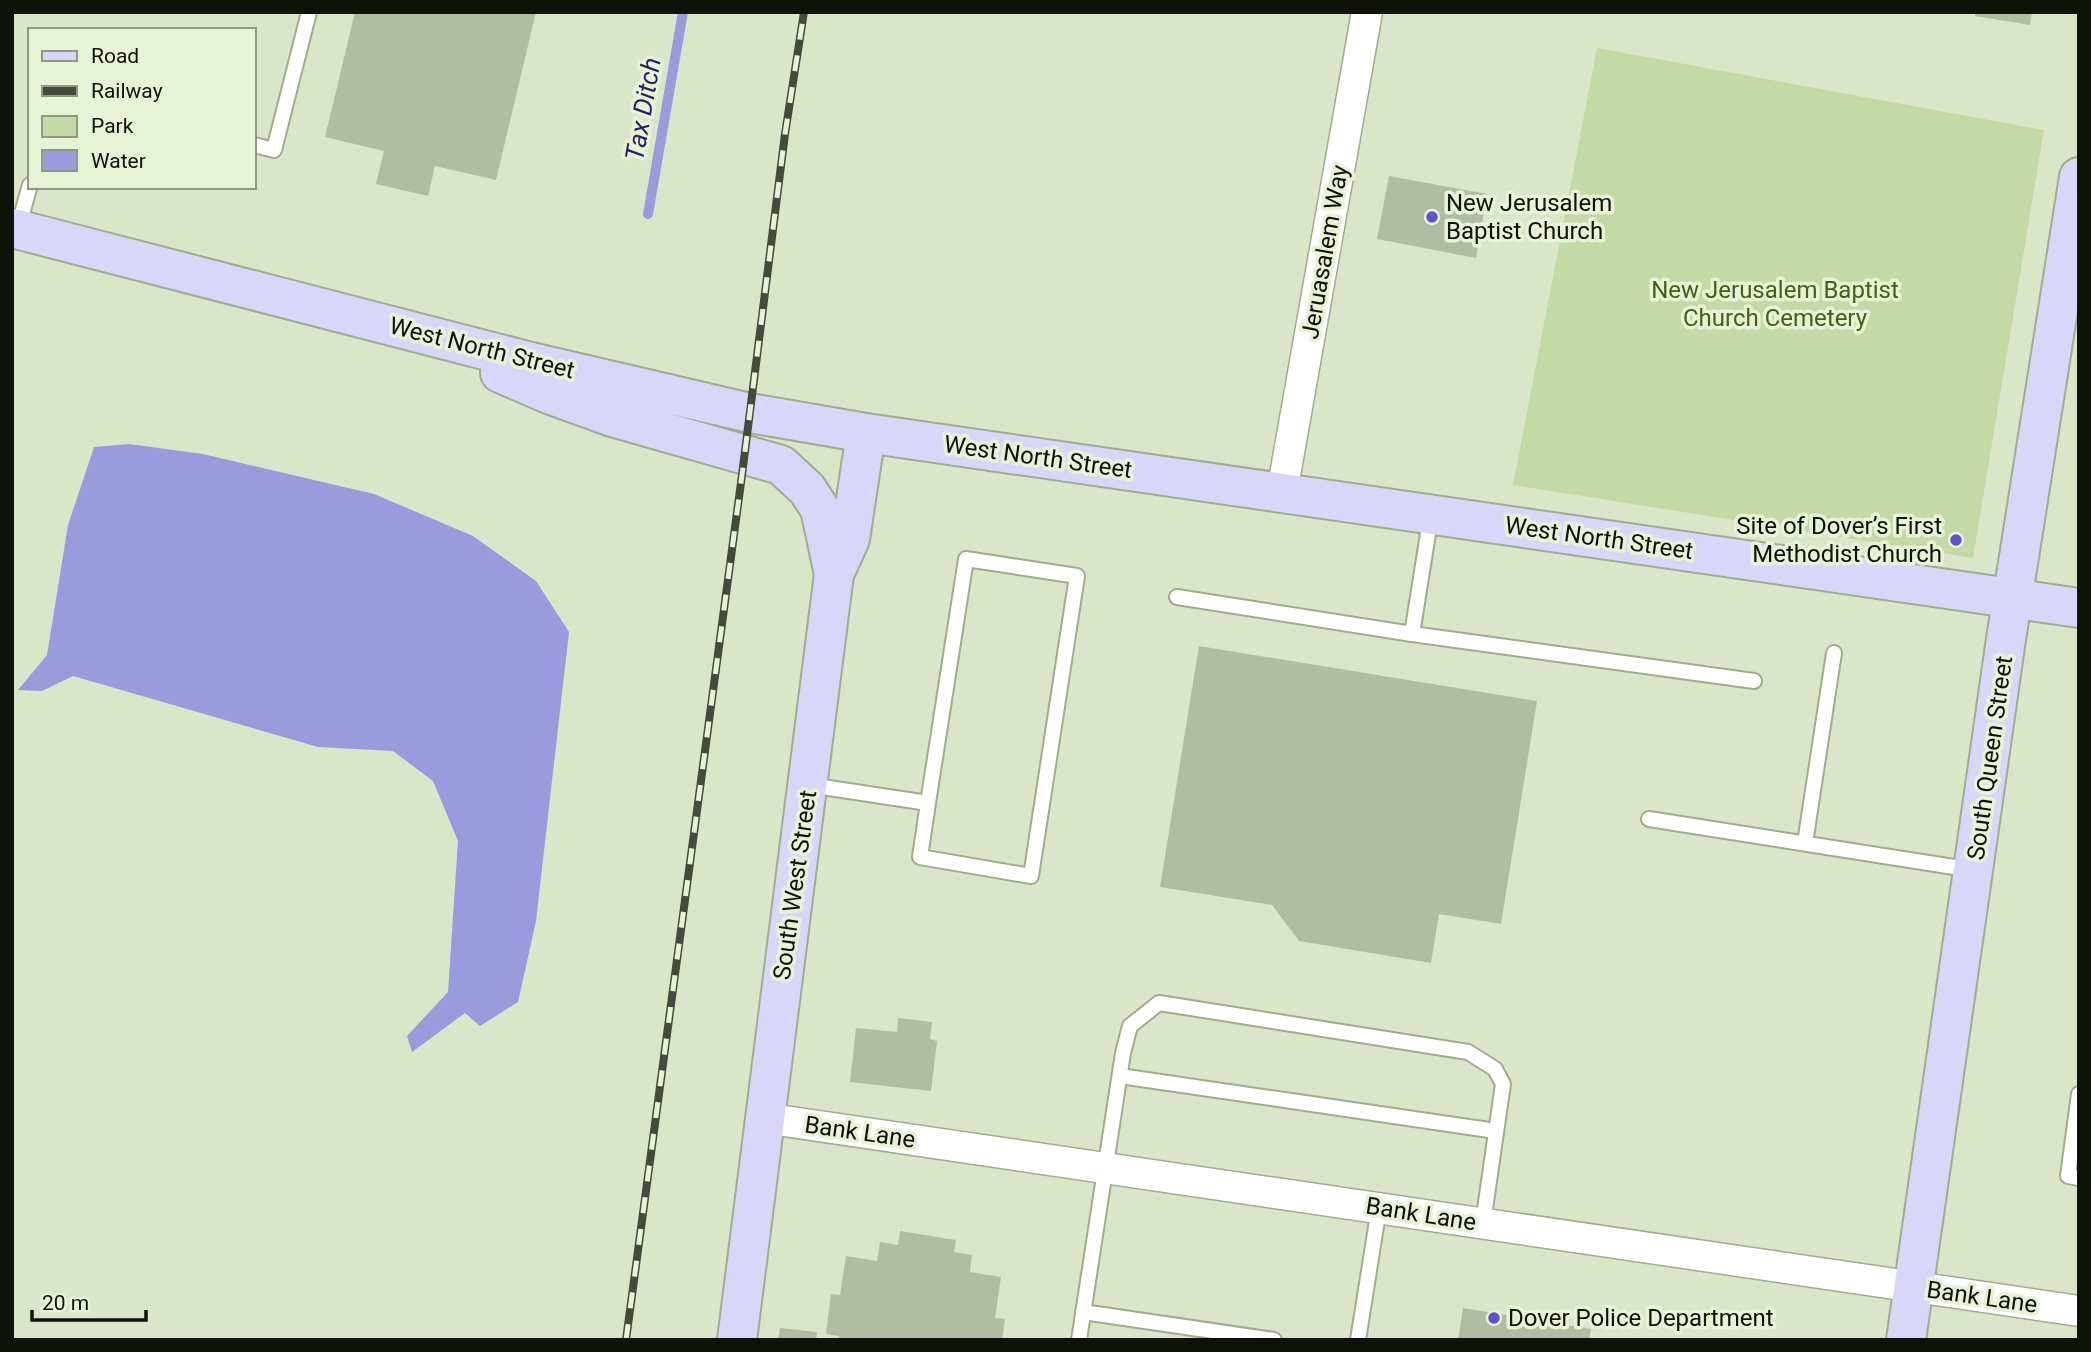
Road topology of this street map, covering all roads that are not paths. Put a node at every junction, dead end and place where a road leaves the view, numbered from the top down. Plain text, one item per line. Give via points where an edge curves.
1 (309, 12) edge
2 (1367, 12) edge
3 (256, 146) edge
4 (2079, 177) edge
5 (29, 189) edge
6 (15, 228) edge
7 (2074, 246) edge
8 (375, 321) junction
9 (866, 433) junction
10 (1282, 492) junction
11 (1431, 514) junction
12 (834, 574) junction
13 (1177, 597) dead end
14 (2012, 598) junction
15 (2079, 608) edge
16 (1412, 634) junction
17 (1834, 653) dead end
18 (1754, 681) dead end
19 (808, 785) junction
20 (928, 803) junction
21 (1649, 819) dead end
22 (1805, 843) junction
23 (1974, 870) junction
24 (1119, 1076) junction
25 (2079, 1094) edge
26 (764, 1118) junction
27 (1496, 1131) junction
28 (1105, 1168) junction
29 (2079, 1178) edge
30 (1379, 1208) junction
31 (1483, 1223) junction
32 (1914, 1287) junction
33 (2079, 1311) edge
34 (1083, 1312) junction
35 (737, 1340) edge
36 (1079, 1340) edge
37 (1274, 1340) edge
38 (1358, 1340) edge
39 (1906, 1340) edge

1 - 3 lane via 274,150
2 - 10 street, Jeruasalem Way
4 - 7 main road, South Queen Street
5 - 6 lane
6 - 8 main road, West North Street
7 - 14 main road, South Queen Street
8 - 9 main road, West North Street via 750,413
8 - 12 main road via 612,417 781,465 807,489 820,509
9 - 10 main road, West North Street
9 - 12 main road, South West Street via 850,539
10 - 11 main road, West North Street
11 - 14 main road, West North Street
11 - 16 lane
12 - 19 main road, South West Street
13 - 16 lane
14 - 15 main road, West North Street
14 - 23 main road, South Queen Street
16 - 18 lane
17 - 22 lane
19 - 20 lane
19 - 26 main road, South West Street
20 - 20 lane via 966,559 1077,576 1031,876 920,857
21 - 22 lane
22 - 23 lane
23 - 32 main road, South Queen Street
24 - 27 lane
24 - 27 lane via 1130,1026 1159,1003 1468,1052 1495,1069 1503,1084
24 - 28 lane
25 - 29 lane via 2068,1176
26 - 28 street, Bank Lane
26 - 35 main road, South West Street
27 - 31 lane
28 - 30 street, Bank Lane
28 - 34 lane
30 - 31 street, Bank Lane
30 - 38 lane
31 - 32 street, Bank Lane
32 - 33 street, Bank Lane
32 - 39 main road, South Queen Street
34 - 36 lane
34 - 37 lane

